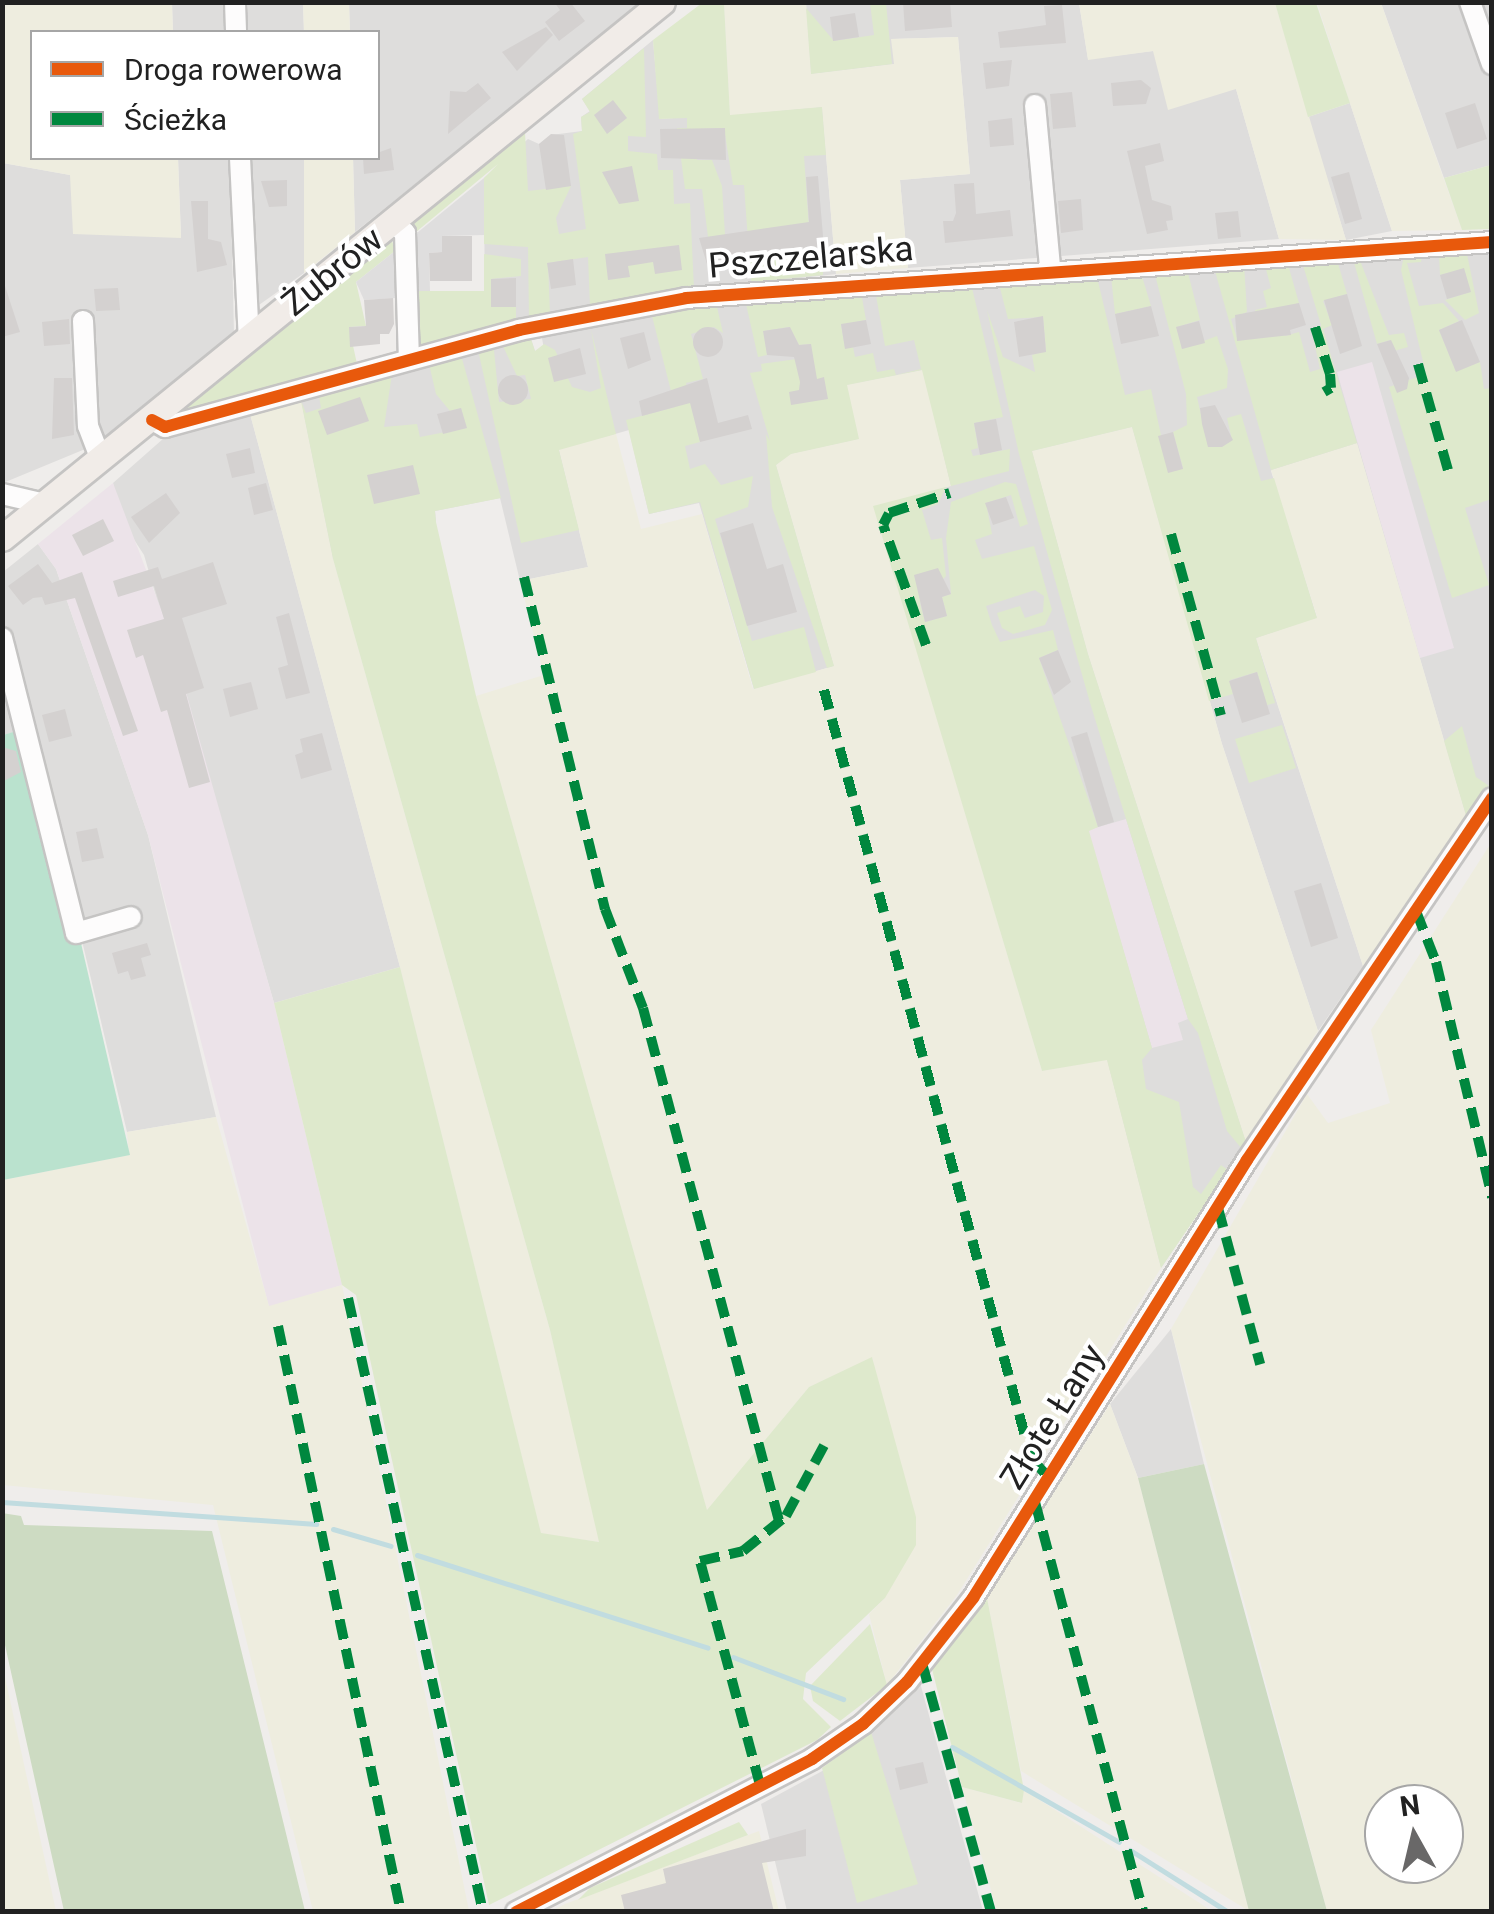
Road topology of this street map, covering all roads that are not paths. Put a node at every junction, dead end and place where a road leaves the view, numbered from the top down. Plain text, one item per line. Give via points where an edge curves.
1 (235, 2) edge
2 (662, 2) edge
3 (1470, 2) edge
4 (236, 30) edge
5 (1492, 64) edge
6 (1035, 106) dead end
7 (240, 160) edge
8 (394, 223) junction
9 (1492, 242) edge
10 (1050, 268) junction
11 (83, 321) dead end
12 (249, 340) junction
13 (409, 360) junction
14 (152, 420) junction
15 (101, 460) junction
16 (2, 494) edge
17 (44, 504) junction
18 (2, 538) edge
19 (2, 638) edge
20 (1492, 798) edge
21 (131, 918) dead end
22 (516, 1912) edge

1 - 4 street
2 - 8 main road, Żubrów
3 - 5 street
6 - 10 street
7 - 12 street
8 - 12 main road, Żubrów
8 - 13 street via 405,233
9 - 10 street, Pszczelarska
10 - 13 street, Pszczelarska via 684,298
11 - 15 street via 88,426
12 - 14 main road, Żubrów
13 - 14 street, Pszczelarska via 165,427
14 - 15 main road, Żubrów
15 - 17 main road, Żubrów
16 - 17 street
17 - 18 main road, Żubrów
19 - 21 street via 76,934
20 - 22 street, Złote Łany via 1247,1160 974,1598 907,1682 812,1759

